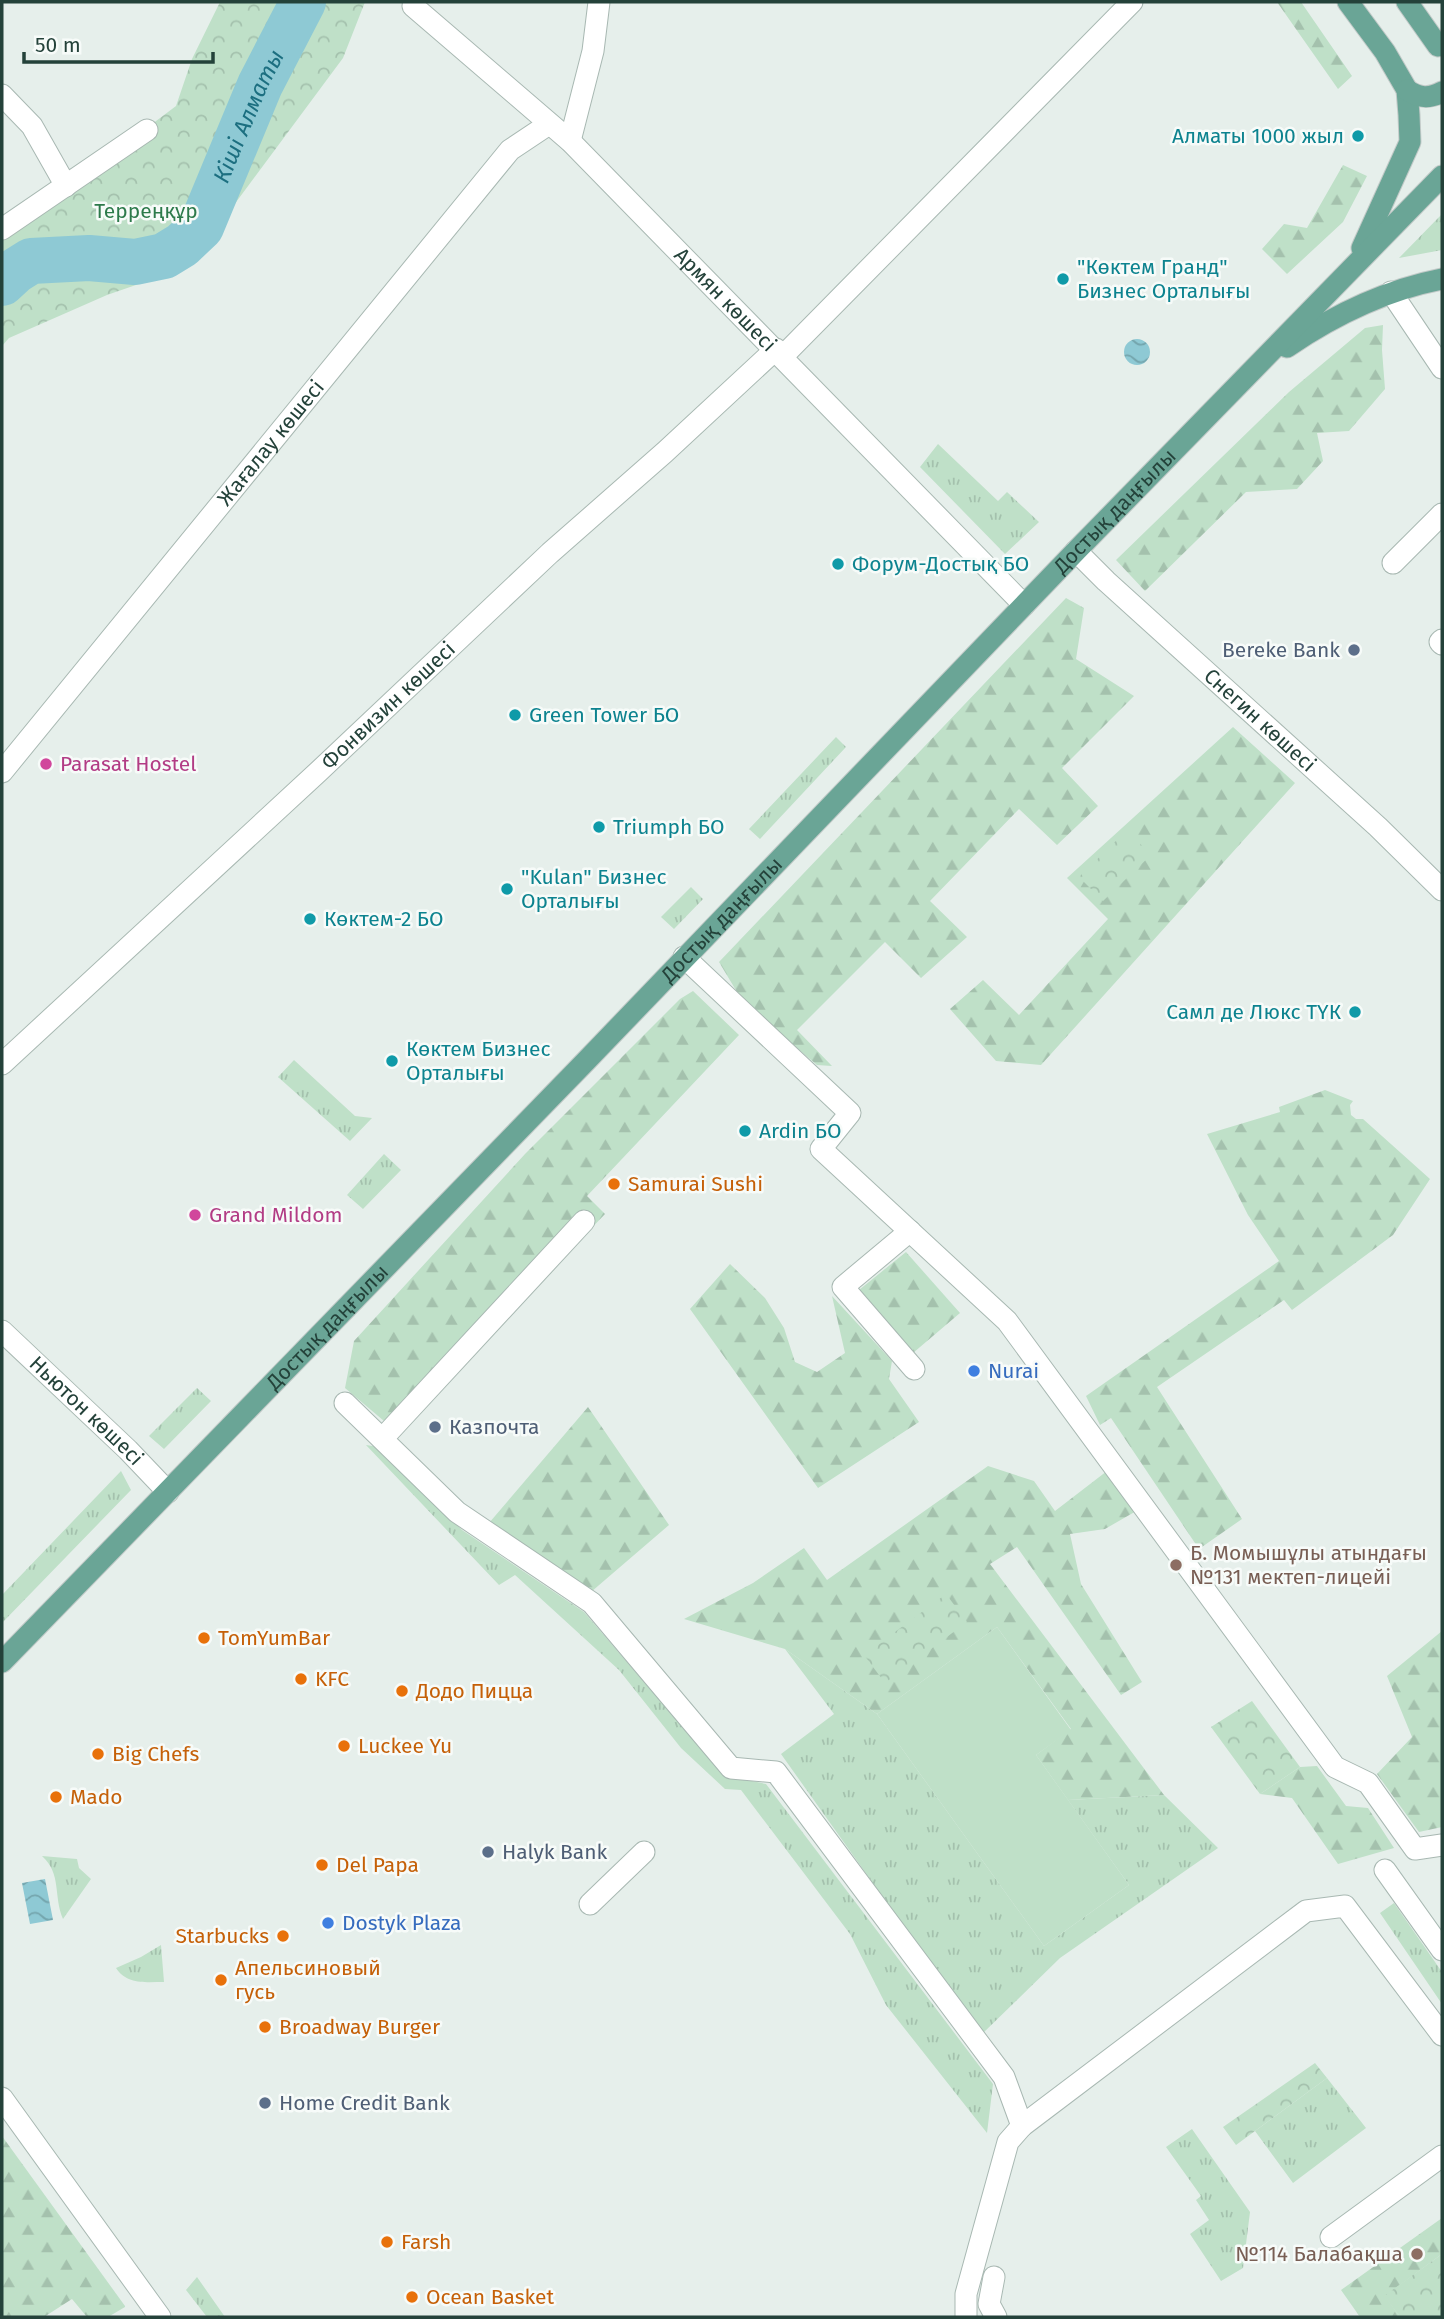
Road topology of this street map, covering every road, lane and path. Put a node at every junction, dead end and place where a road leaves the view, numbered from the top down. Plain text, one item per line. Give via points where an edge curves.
1 (599, 2) edge
2 (1132, 2) edge
3 (1348, 2) edge
4 (1407, 2) edge
5 (413, 6) dead end
6 (1438, 46) dead end
7 (1407, 90) junction
8 (1442, 92) edge
9 (2, 95) edge
10 (549, 124) junction
11 (147, 130) dead end
12 (570, 141) junction
13 (1442, 176) edge
14 (66, 186) junction
15 (2, 229) edge
16 (1351, 269) junction
17 (1442, 279) edge
18 (1391, 292) junction
19 (779, 353) junction
20 (1442, 368) edge
21 (1250, 372) junction
22 (1442, 514) edge
23 (1076, 551) junction
24 (1393, 564) dead end
25 (1024, 605) junction
26 (2, 772) edge
27 (1442, 890) edge
28 (684, 957) junction
29 (2, 1064) edge
30 (584, 1221) dead end
31 (910, 1231) junction
32 (2, 1331) edge
33 (914, 1369) dead end
34 (345, 1403) dead end
35 (383, 1438) junction
36 (168, 1492) junction
37 (2, 1662) edge
38 (1442, 1845) edge
39 (644, 1852) dead end
40 (1385, 1870) dead end
41 (590, 1905) dead end
42 (1442, 1950) edge
43 (1442, 2035) edge
44 (2, 2098) edge
45 (1021, 2126) junction
46 (1442, 2156) edge
47 (1331, 2237) dead end
48 (994, 2277) dead end
49 (160, 2317) edge
50 (966, 2317) edge
51 (996, 2317) edge

1 - 12 street via 593,51
2 - 19 street, Фонвизин көшесі
3 - 7 main road
4 - 6 main road
5 - 10 street, Армян көшесі
7 - 8 main road via 1418,97
7 - 16 main road via 1410,142
9 - 14 street via 32,126
10 - 12 street, Армян көшесі
10 - 26 street, Жағалау көшесі via 510,150
11 - 14 street
12 - 19 street, Армян көшесі
13 - 16 main road, Достық даңғылы
14 - 15 street
16 - 21 main road, Достық даңғылы
17 - 18 main road
18 - 20 street
18 - 21 main road via 1316,329
19 - 25 street, Армян көшесі
19 - 29 street, Фонвизин көшесі via 550,553
21 - 23 main road, Достық даңғылы
22 - 24 street
23 - 25 main road, Достық даңғылы
23 - 27 street, Снегин көшесі
25 - 28 main road, Достық даңғылы
28 - 31 street via 850,1113 821,1149
28 - 36 main road, Достық даңғылы
30 - 35 street
31 - 33 street via 843,1287
31 - 38 street via 1007,1321 1335,1767 1368,1783 1415,1849
32 - 36 street, Ньютон көшесі
34 - 35 street
35 - 45 street via 457,1512 592,1603 731,1769 776,1772 1004,2077
36 - 37 main road, Достық даңғылы
39 - 41 street
40 - 42 street
43 - 45 street via 1345,1906 1306,1911
44 - 49 street
45 - 50 street via 1008,2142 967,2294
46 - 47 street
48 - 51 street via 989,2304

